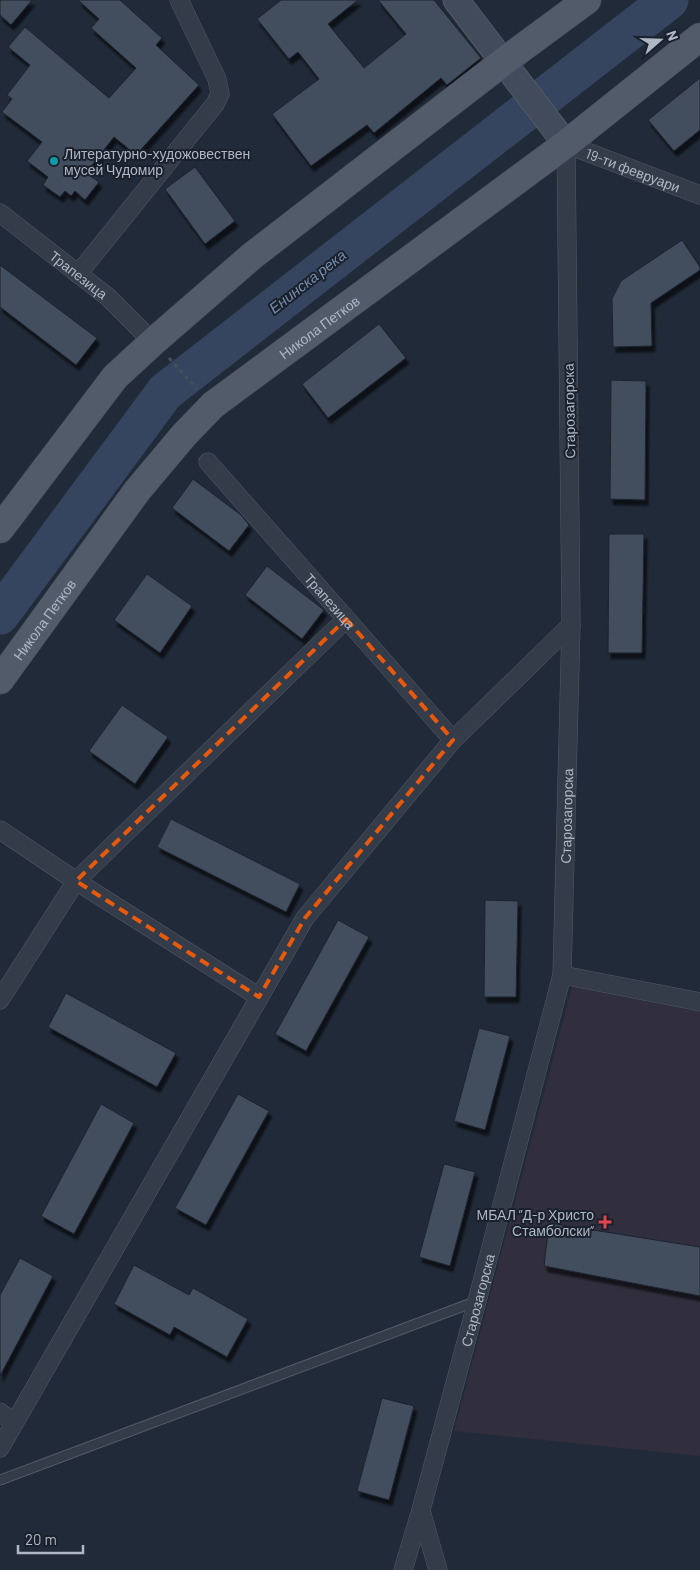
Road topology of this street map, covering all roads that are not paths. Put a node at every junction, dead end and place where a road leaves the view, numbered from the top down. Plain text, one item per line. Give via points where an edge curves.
1 (179, 0) edge
2 (456, 0) edge
3 (587, 0) edge
4 (700, 37) edge
5 (508, 69) junction
6 (559, 135) junction
7 (700, 195) edge
8 (0, 213) edge
9 (78, 274) junction
10 (162, 351) junction
11 (208, 462) dead end
12 (0, 529) edge
13 (346, 619) junction
14 (571, 625) junction
15 (0, 680) edge
16 (453, 740) junction
17 (0, 830) edge
18 (76, 881) junction
19 (562, 975) junction
20 (259, 997) junction
21 (0, 1000) edge
22 (700, 1002) edge
23 (477, 1301) junction
24 (0, 1412) edge
25 (14, 1422) junction
26 (0, 1448) edge
27 (0, 1480) edge
28 (420, 1510) junction
29 (403, 1570) edge
30 (438, 1570) edge

1 - 9 street via 217,79 220,94
2 - 5 street
3 - 5 main road
4 - 6 main road, Никола Петков
5 - 6 street
5 - 10 main road via 252,256
6 - 7 street, 19-ти февруари
6 - 14 street, Старозагорска
6 - 15 main road, Никола Петков via 213,405 137,491
8 - 9 street, Трапезица
9 - 10 street, Трапезица via 108,297
10 - 12 main road via 115,377
11 - 13 street, Трапезица
13 - 16 street, Трапезица
13 - 18 street
14 - 16 street
14 - 19 street, Старозагорска
16 - 20 street via 305,918
17 - 18 street
18 - 20 street
18 - 21 street
19 - 22 street
19 - 23 street, Старозагорска
20 - 25 street
23 - 27 lane
23 - 28 street, Старозагорска
24 - 25 street
25 - 26 street
28 - 29 street, Старозагорска
28 - 30 street

